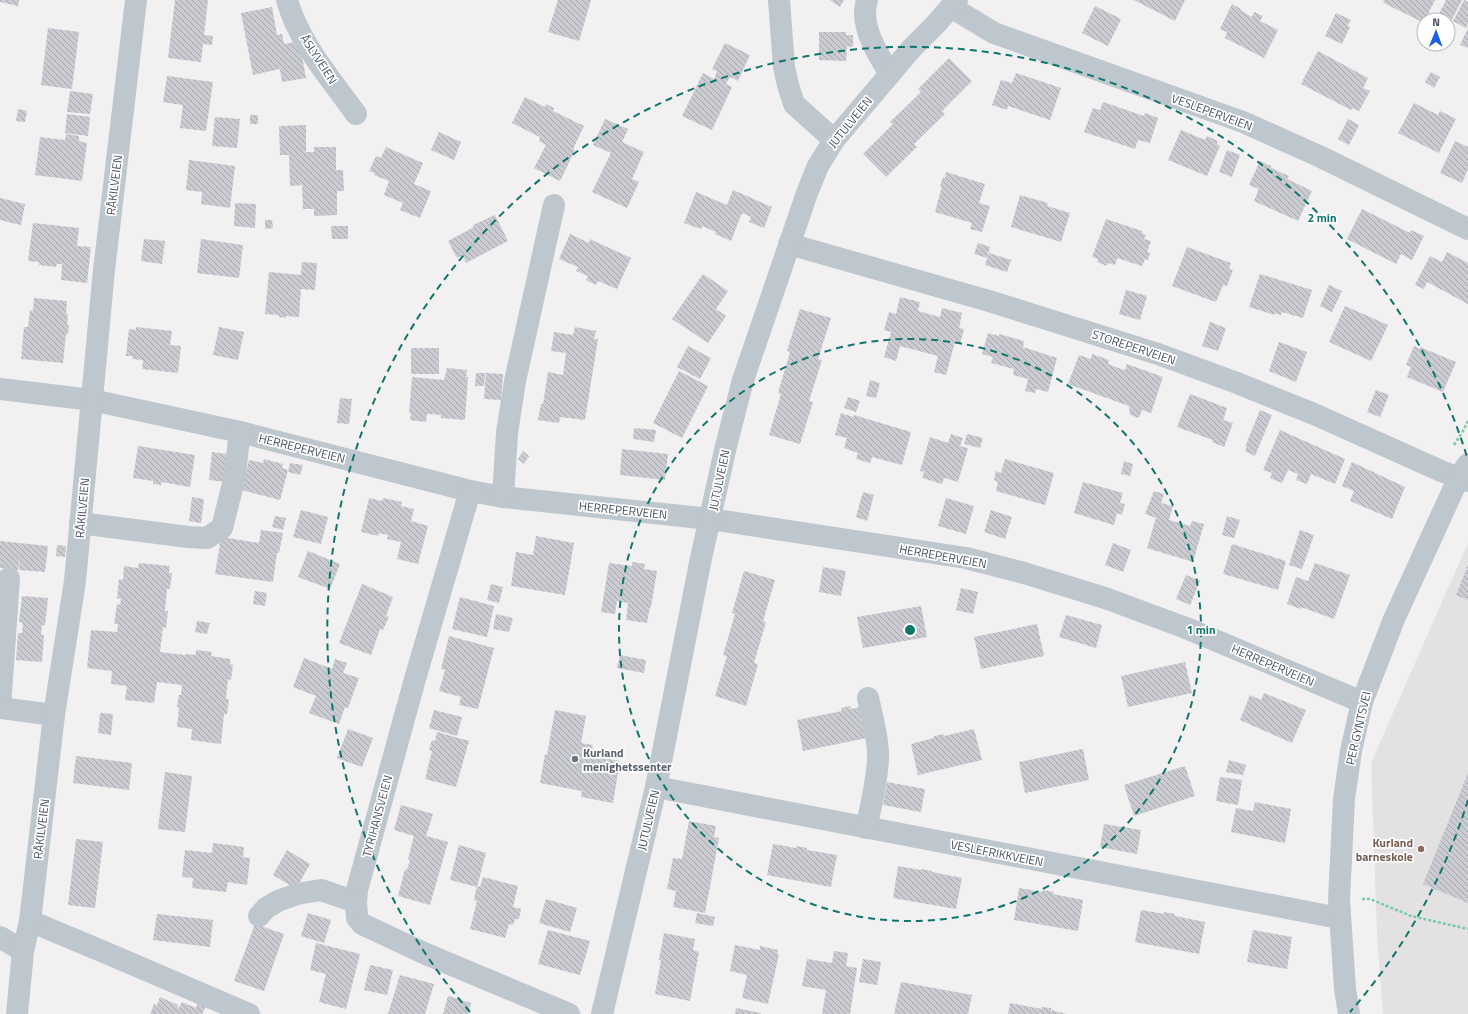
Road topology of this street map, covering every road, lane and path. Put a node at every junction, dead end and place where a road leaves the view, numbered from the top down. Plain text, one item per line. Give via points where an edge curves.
1 (136, 0) edge
2 (287, 0) edge
3 (867, 0) edge
4 (781, 4) edge
5 (954, 4) edge
6 (890, 74) junction
7 (356, 114) dead end
8 (834, 140) junction
9 (554, 205) dead end
10 (1468, 228) edge
11 (789, 244) junction
12 (0, 389) edge
13 (92, 400) junction
14 (1468, 421) edge
15 (240, 432) junction
16 (1452, 447) dead end
17 (1465, 474) edge
18 (470, 491) junction
19 (503, 497) junction
20 (710, 519) junction
21 (80, 523) junction
22 (9, 578) dead end
23 (868, 698) dead end
24 (1362, 702) junction
25 (0, 707) edge
26 (54, 715) junction
27 (656, 787) junction
28 (866, 828) junction
29 (356, 902) junction
30 (259, 916) dead end
31 (1411, 916) dead end
32 (1340, 918) junction
33 (30, 921) junction
34 (1468, 929) edge
35 (0, 937) edge
36 (23, 951) junction
37 (17, 1014) edge
38 (249, 1014) edge
39 (569, 1014) edge
40 (602, 1014) edge
41 (1349, 1014) edge

1 - 13 street, RÅKILVEIEN via 105,263
2 - 7 street, ÅSLYVEIEN via 307,45
3 - 6 street via 865,12 869,32 876,51
4 - 8 street via 784,67 794,104
5 - 6 street, JUTULVEIEN
5 - 10 street, VESLEPERVEIEN via 994,33 1243,122
6 - 8 street, JUTULVEIEN
8 - 11 street, JUTULVEIEN via 818,166
9 - 19 street via 515,381 507,433
11 - 17 street, STOREPERVEIEN via 989,301 1158,354 1314,414 1441,471
11 - 20 street, JUTULVEIEN via 743,380
12 - 13 street, HERREPERVEIEN
13 - 15 street, HERREPERVEIEN
13 - 21 street, RÅKILVEIEN
14 - 16 path
15 - 18 street, HERREPERVEIEN
15 - 21 street via 234,480 222,528 207,538
17 - 24 street, PER GYNTSVEI via 1394,619
18 - 19 street, HERREPERVEIEN
18 - 29 street, TYRIHANSVEIEN via 362,869
19 - 20 street, HERREPERVEIEN
20 - 24 street, HERREPERVEIEN via 966,558 1024,573 1105,598 1186,628
20 - 27 street, JUTULVEIEN
21 - 26 street, RÅKILVEIEN via 75,581
22 - 25 street
23 - 28 street via 876,730 878,754
24 - 32 street, PER GYNTSVEI via 1344,799
25 - 26 street
26 - 33 street, RÅKILVEIEN
27 - 28 street, VESLEFRIKKVEIEN
27 - 40 street, JUTULVEIEN
28 - 32 street, VESLEFRIKKVEIEN
29 - 30 street via 321,890 297,894 278,901
29 - 39 street, TYRIHANSVEIEN via 357,918 362,924
31 - 34 path
32 - 41 street, PER GYNTSVEI
33 - 36 street, RÅKILVEIEN
33 - 38 street
35 - 36 street
36 - 37 street, RÅKILVEIEN

